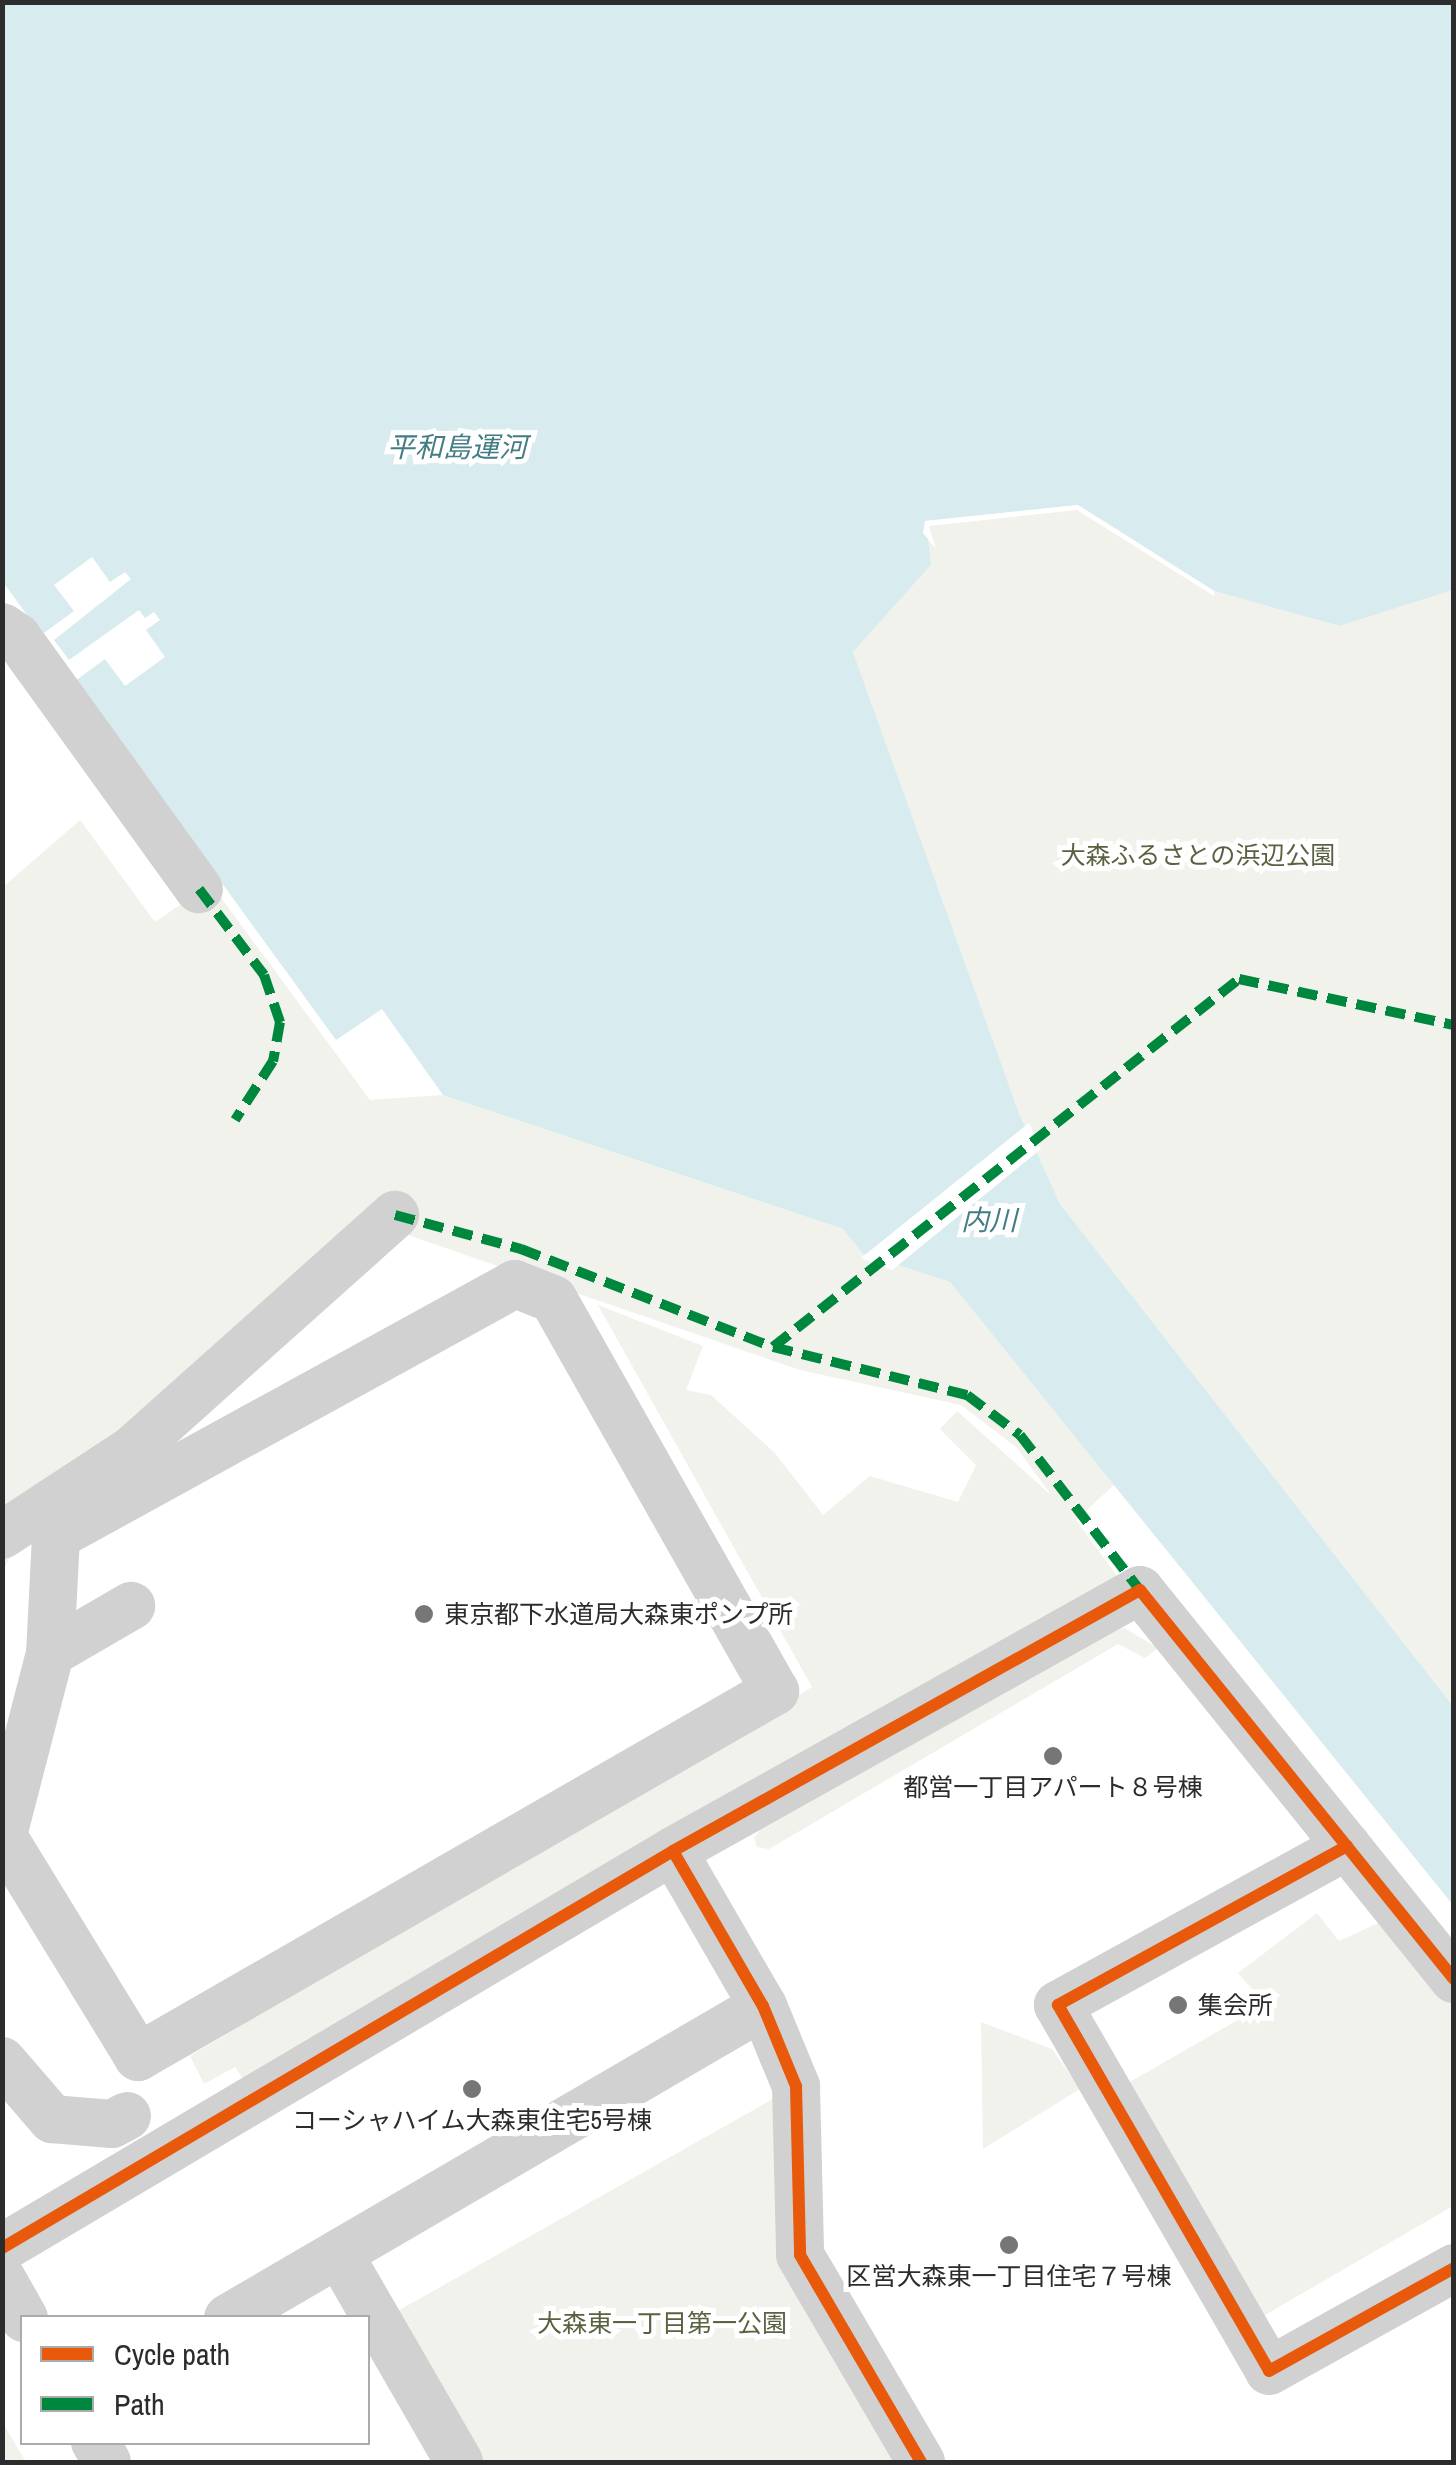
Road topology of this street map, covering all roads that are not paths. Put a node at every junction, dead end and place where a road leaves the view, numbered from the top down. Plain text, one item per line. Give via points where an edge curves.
1 (2, 627) edge
2 (199, 889) dead end
3 (395, 1215) dead end
4 (2, 1534) edge
5 (132, 1606) dead end
6 (50, 1653) junction
7 (3, 1839) edge
8 (1347, 1846) junction
9 (673, 1851) junction
10 (1454, 1979) edge
11 (762, 2006) junction
12 (2, 2061) edge
13 (127, 2116) dead end
14 (2, 2248) edge
15 (339, 2254) junction
16 (1454, 2268) edge
17 (2, 2279) edge
18 (22, 2315) edge
19 (233, 2315) edge
20 (459, 2462) edge
21 (921, 2462) edge

1 - 2 street via 16,636
3 - 4 street via 132,1450
5 - 6 street
6 - 7 street
6 - 7 street via 56,1536 515,1284 553,1299 775,1691 138,2057
8 - 9 street via 1140,1590
8 - 10 street
8 - 16 street via 1058,2006 1269,2371
9 - 11 street
9 - 14 street
11 - 15 street
11 - 21 street via 796,2086 800,2255
12 - 13 street via 52,2119 112,2124
15 - 19 street
15 - 20 street
17 - 18 street

